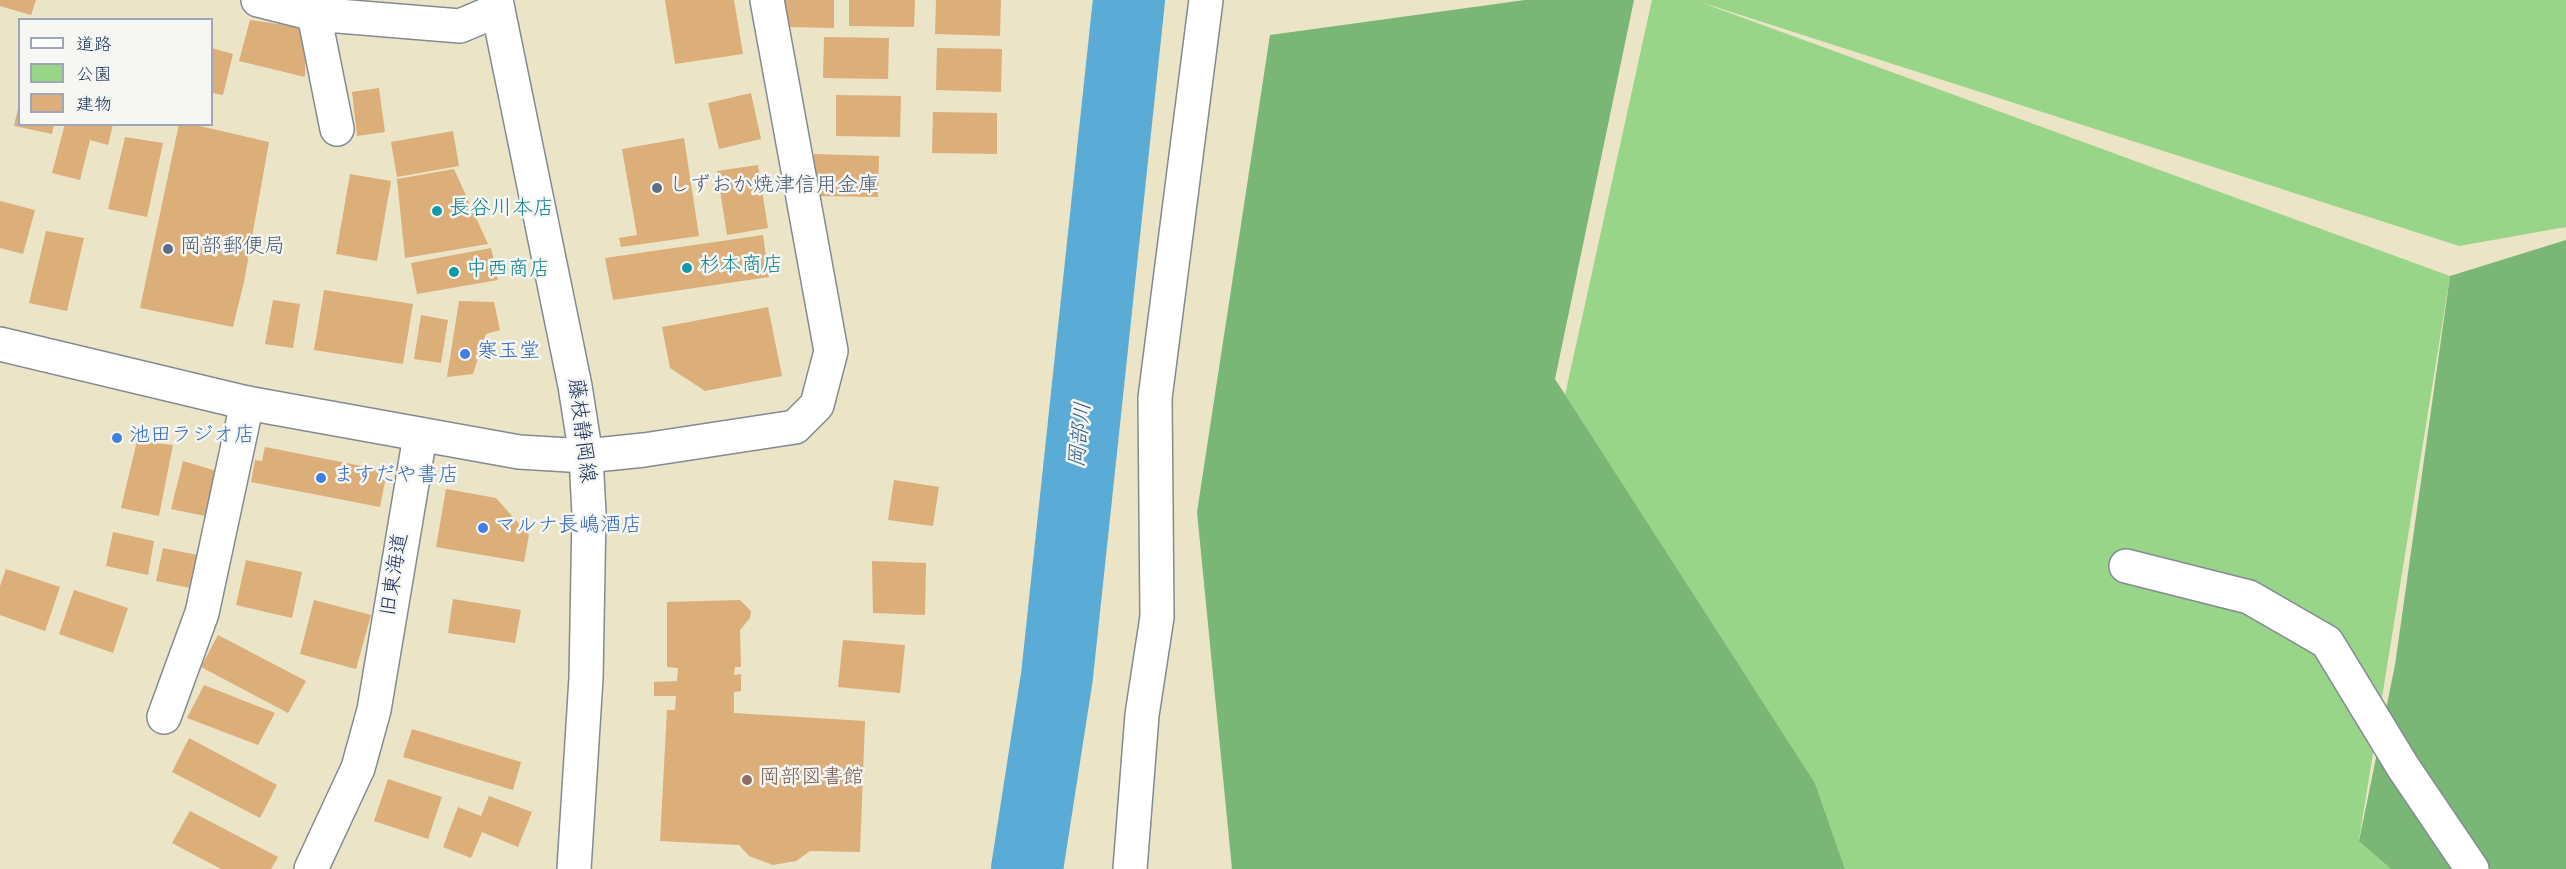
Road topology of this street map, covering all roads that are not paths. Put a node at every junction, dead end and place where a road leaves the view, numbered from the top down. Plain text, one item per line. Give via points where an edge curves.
1 (258, 0) edge
2 (767, 0) edge
3 (1206, 0) edge
4 (497, 5) edge
5 (314, 14) junction
6 (337, 129) dead end
7 (0, 344) edge
8 (248, 404) junction
9 (420, 436) junction
10 (586, 456) junction
11 (2126, 566) dead end
12 (164, 717) dead end
13 (311, 869) edge
14 (574, 869) edge
15 (1130, 869) edge
16 (2472, 869) edge

1 - 5 street
2 - 10 street via 831,351 817,405 795,427
3 - 15 street via 1155,398 1157,617 1142,715
4 - 5 street via 460,26
4 - 10 street, 藤枝静岡線
5 - 6 street
7 - 8 street
8 - 9 street
8 - 12 street via 202,613
9 - 10 street via 519,452
9 - 13 street, 旧東海道 via 374,710 358,768
10 - 14 street, 藤枝静岡線 via 586,678
11 - 16 street via 2249,597 2327,642

